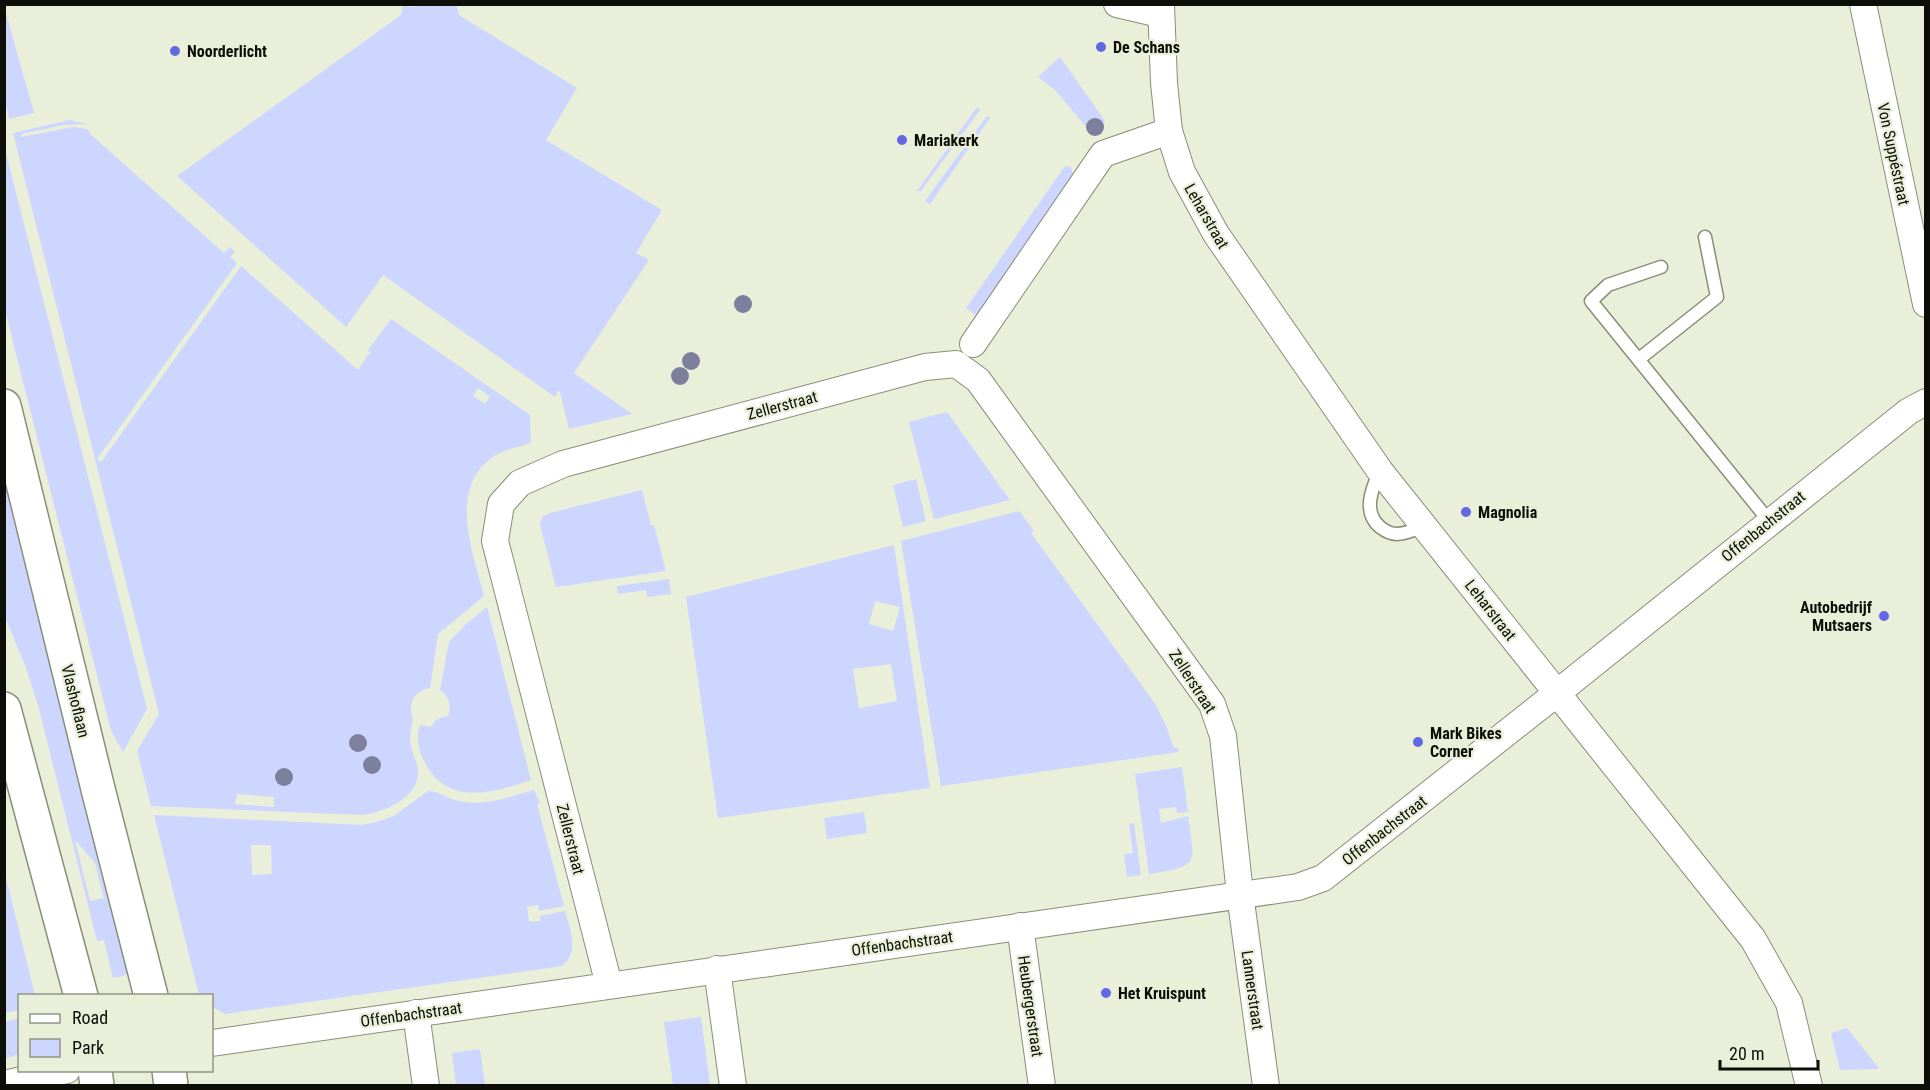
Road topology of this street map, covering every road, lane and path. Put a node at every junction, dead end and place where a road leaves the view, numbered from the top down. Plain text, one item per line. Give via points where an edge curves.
1 (1117, 4) edge
2 (1863, 4) edge
3 (1161, 9) edge
4 (1169, 132) junction
5 (1705, 237) dead end
6 (1660, 267) dead end
7 (1926, 304) edge
8 (973, 344) dead end
9 (1639, 359) junction
10 (1926, 402) edge
11 (4, 406) edge
12 (1380, 471) junction
13 (1769, 521) junction
14 (1424, 526) junction
15 (1557, 693) junction
16 (4, 709) edge
17 (1240, 894) junction
18 (1020, 926) junction
19 (717, 969) junction
20 (609, 985) junction
21 (80, 994) edge
22 (150, 994) edge
23 (416, 1013) junction
24 (213, 1043) edge
25 (62, 1072) edge
26 (4, 1084) edge
27 (426, 1086) edge
28 (733, 1086) edge
29 (1042, 1086) edge
30 (1266, 1086) edge
31 (1809, 1086) edge

1 - 3 street
2 - 7 street, Von Suppéstraat
3 - 4 street
4 - 8 street via 1103,154
4 - 12 street, Leharstraat via 1182,172 1216,234
5 - 9 lane via 1717,297
6 - 9 lane via 1608,285 1591,301
9 - 13 lane
10 - 13 street, Offenbachstraat via 1909,411
11 - 22 street, Vlashoflaan
12 - 14 street, Leharstraat
12 - 14 lane via 1371,492 1372,519 1387,532 1396,534
13 - 15 street, Offenbachstraat
14 - 15 street, Leharstraat
15 - 17 street, Offenbachstraat via 1323,878 1298,887
15 - 31 street, Leharstraat via 1753,939 1789,1003
16 - 21 street
17 - 18 street, Offenbachstraat
17 - 20 street, Zellerstraat via 1223,736 1212,704 978,380 956,364 925,367 563,464 520,483 501,504 495,541
17 - 30 street, Lannerstraat
18 - 19 street, Offenbachstraat
18 - 29 street, Heubergerstraat
19 - 20 street, Offenbachstraat
19 - 28 street
20 - 23 street, Offenbachstraat
23 - 24 street, Offenbachstraat
23 - 27 street
25 - 26 street

